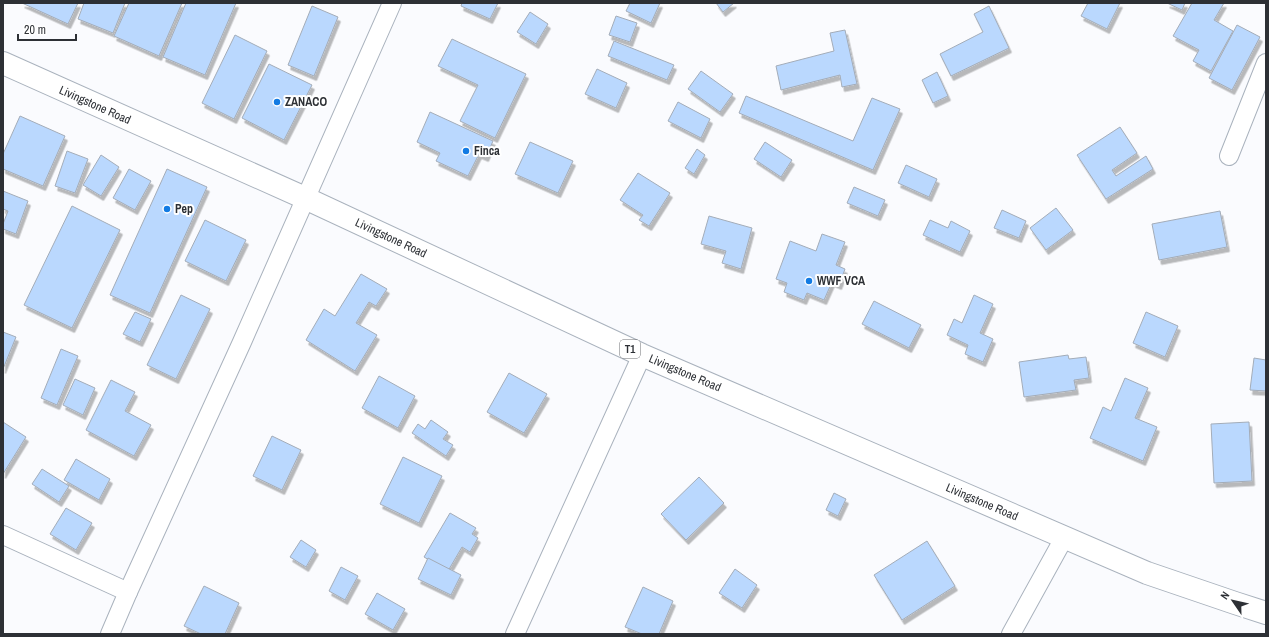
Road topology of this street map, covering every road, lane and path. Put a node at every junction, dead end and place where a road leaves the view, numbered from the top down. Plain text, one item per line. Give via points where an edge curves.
1 (392, 3) edge
2 (1266, 63) edge
3 (3, 64) edge
4 (1229, 156) dead end
5 (305, 198) junction
6 (642, 355) junction
7 (3, 535) edge
8 (1064, 538) junction
9 (128, 592) junction
10 (1266, 613) edge
11 (110, 634) edge
12 (515, 634) edge
13 (1011, 634) edge

1 - 5 street
2 - 4 street
3 - 5 highway, Livingstone Road / T1
5 - 6 highway, Livingstone Road / T1
5 - 9 street
6 - 8 highway, Livingstone Road / T1
6 - 12 street
7 - 9 street
8 - 10 highway, Livingstone Road / T1 via 1147,573
8 - 13 street
9 - 11 street

